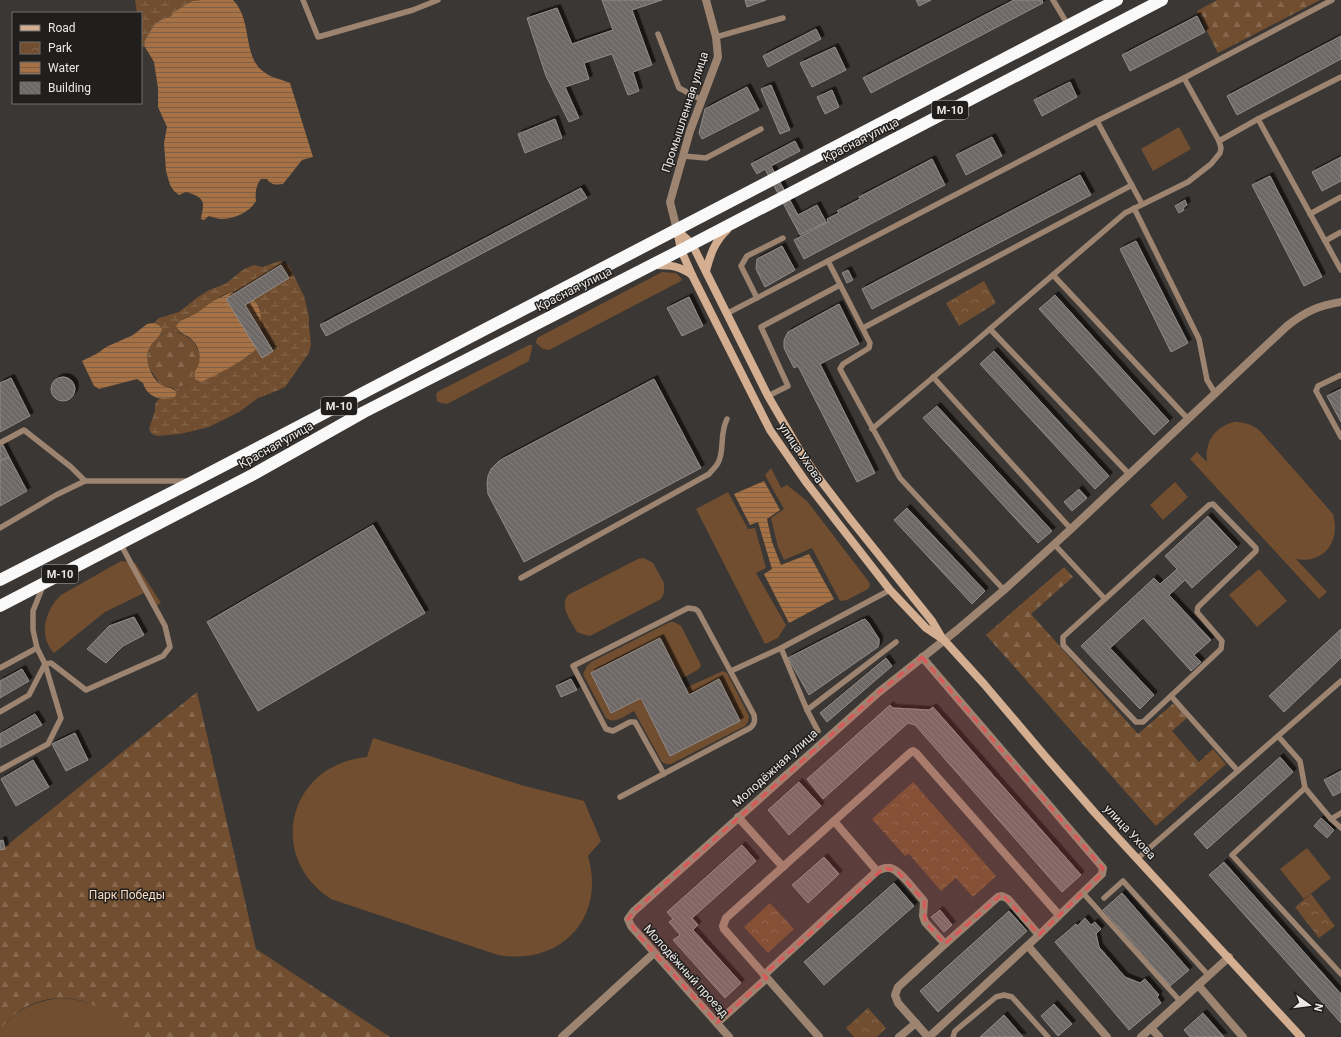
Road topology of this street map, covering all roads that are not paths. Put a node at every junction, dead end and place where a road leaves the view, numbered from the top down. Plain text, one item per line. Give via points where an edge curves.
1 (303, 0) edge
2 (438, 0) edge
3 (706, 0) edge
4 (1053, 0) edge
5 (1117, 0) edge
6 (1162, 0) edge
7 (1332, 0) edge
8 (783, 18) dead end
9 (1068, 26) junction
10 (658, 34) dead end
11 (716, 37) junction
12 (1341, 77) edge
13 (1184, 78) junction
14 (702, 100) junction
15 (1258, 119) junction
16 (1097, 121) junction
17 (761, 129) dead end
18 (1219, 141) junction
19 (682, 156) junction
20 (1132, 186) junction
21 (1341, 197) edge
22 (1142, 204) junction
23 (1134, 208) junction
24 (1310, 214) junction
25 (738, 220) junction
26 (677, 230) junction
27 (1341, 232) edge
28 (783, 238) dead end
29 (1325, 241) junction
30 (687, 247) junction
31 (828, 261) junction
32 (650, 266) junction
33 (1341, 270) edge
34 (706, 271) junction
35 (692, 275) junction
36 (1054, 275) junction
37 (840, 285) junction
38 (757, 298) junction
39 (1341, 302) edge
40 (726, 314) junction
41 (863, 328) junction
42 (990, 329) junction
43 (1341, 374) edge
44 (933, 377) junction
45 (1215, 393) junction
46 (768, 396) junction
47 (727, 419) dead end
48 (1188, 419) junction
49 (872, 429) junction
50 (1341, 437) edge
51 (0, 443) edge
52 (1129, 474) junction
53 (85, 480) junction
54 (194, 481) junction
55 (0, 528) edge
56 (1071, 529) junction
57 (120, 543) junction
58 (1054, 544) junction
59 (522, 578) dead end
60 (0, 580) edge
61 (44, 582) junction
62 (890, 590) junction
63 (1004, 590) junction
64 (1105, 599) junction
65 (0, 606) edge
66 (944, 640) junction
67 (896, 642) dead end
68 (37, 648) junction
69 (781, 648) junction
70 (922, 657) junction
71 (45, 664) junction
72 (0, 668) edge
73 (731, 671) junction
74 (1341, 681) edge
75 (1171, 696) junction
76 (807, 710) junction
77 (0, 712) edge
78 (818, 732) dead end
79 (1278, 736) junction
80 (0, 770) edge
81 (1238, 771) junction
82 (664, 774) junction
83 (1305, 788) junction
84 (620, 797) dead end
85 (1341, 813) edge
86 (738, 817) junction
87 (1331, 819) junction
88 (834, 821) junction
89 (1341, 828) edge
90 (1138, 858) junction
91 (783, 867) junction
92 (877, 871) junction
93 (1083, 893) junction
94 (1104, 898) dead end
95 (1059, 915) junction
96 (628, 920) joint
97 (1039, 935) junction
98 (945, 944) junction
99 (1028, 946) junction
100 (654, 953) junction
101 (1229, 958) junction
102 (1341, 974) edge
103 (1209, 976) junction
104 (766, 977) junction
105 (1198, 985) junction
106 (1180, 1001) junction
107 (717, 1023) junction
108 (916, 1023) junction
109 (1151, 1028) junction
110 (562, 1037) edge
111 (729, 1037) edge
112 (819, 1037) edge
113 (899, 1037) edge
114 (928, 1037) edge
115 (953, 1037) edge
116 (1048, 1037) edge
117 (1107, 1037) edge
118 (1141, 1037) edge
119 (1159, 1037) edge
120 (1243, 1037) edge
121 (1301, 1037) edge

1 - 2 lane via 318,37 413,10
3 - 11 street, Промышленная улица
4 - 9 lane
5 - 9 highway, Красная улица / М-10
6 - 25 highway, Красная улица / М-10
7 - 13 lane
8 - 11 lane
9 - 26 highway, Красная улица / М-10
10 - 14 lane via 679,88
11 - 14 street, Промышленная улица via 718,57
12 - 15 lane
13 - 16 lane
13 - 18 lane
14 - 19 street, Промышленная улица
15 - 18 lane
15 - 24 lane
16 - 20 lane
16 - 31 lane
17 - 19 lane via 706,158
18 - 22 lane via 1220,152 1211,164 1188,182
19 - 26 street, Промышленная улица via 670,202
20 - 22 lane
20 - 41 lane
21 - 24 lane
22 - 23 lane
23 - 36 lane
23 - 45 lane via 1199,338 1206,380
24 - 29 lane
25 - 30 highway, Красная улица / М-10
25 - 34 street via 719,237 709,257
26 - 30 street
26 - 30 street
26 - 54 highway, Красная улица / М-10
27 - 29 lane
28 - 38 lane via 747,256 741,266
29 - 33 lane
30 - 32 highway, Красная улица / М-10
30 - 34 street, улица Ухова
30 - 35 street, улица Ухова
31 - 37 lane
31 - 38 lane
32 - 35 street via 675,266
32 - 57 highway, Красная улица / М-10 via 364,412 254,474
34 - 40 street, улица Ухова
35 - 62 street, улица Ухова via 770,430 806,482
36 - 42 lane
36 - 48 lane
37 - 41 lane
37 - 46 lane via 761,327 788,386
38 - 40 lane
39 - 45 street, Молодёжная улица via 1313,308 1296,318
40 - 46 street, улица Ухова
41 - 49 lane via 870,346 843,364 840,369
42 - 44 lane
42 - 52 lane
43 - 50 lane via 1318,386 1316,392
44 - 49 lane
44 - 56 lane
45 - 48 street, Молодёжная улица
46 - 66 street, улица Ухова via 815,473 932,621
47 - 59 lane via 722,433 720,456 709,474
48 - 52 street, Молодёжная улица
49 - 63 lane via 900,478
51 - 53 lane via 24,430
52 - 56 street, Молодёжная улица
53 - 54 lane
53 - 55 lane
54 - 60 highway, Красная улица / М-10
56 - 58 street, Молодёжная улица
57 - 61 highway, Красная улица / М-10
57 - 71 lane via 165,626 170,647 163,656 86,690 51,662
58 - 63 street, Молодёжная улица
58 - 64 lane
61 - 65 highway, Красная улица / М-10
61 - 68 lane via 33,611 33,630
62 - 66 street, улица Ухова via 926,628
62 - 69 lane
63 - 66 street, Молодёжная улица
64 - 75 lane via 1063,637 1063,645 1136,722 1143,722
64 - 75 lane via 1209,505 1216,505 1256,548 1256,553 1198,607 1197,612 1222,641 1222,647
66 - 70 street, Молодёжная улица
66 - 90 street, улица Ухова
67 - 76 lane
68 - 71 lane
68 - 72 lane
69 - 73 lane
69 - 76 lane
70 - 86 street, Молодёжная улица
70 - 93 street via 1102,864 1102,874
71 - 77 lane via 30,695
71 - 80 lane via 61,718 48,744
73 - 82 lane via 754,715 754,725
73 - 82 lane via 698,611 692,608 573,666 606,729 613,731 635,722
74 - 79 lane
75 - 81 lane
76 - 78 lane
79 - 81 lane
79 - 83 lane via 1300,761
81 - 90 lane
82 - 84 lane
83 - 87 lane
83 - 102 lane via 1232,855
85 - 87 lane
86 - 91 street
86 - 96 street, Молодёжная улица via 632,912
87 - 89 lane
88 - 91 street
88 - 92 street
88 - 95 street via 911,752 915,752
90 - 101 street, улица Ухова
91 - 104 street via 724,922 724,929
92 - 98 street via 884,868 897,871 924,901 925,922
92 - 104 street
93 - 95 street
93 - 106 lane
94 - 103 lane via 1123,881
95 - 97 street
96 - 100 street, Молодёжный проезд
97 - 98 street via 1008,899 1002,896
97 - 99 street
98 - 108 street via 896,990 894,995
99 - 114 street
99 - 117 street
100 - 107 street, Молодёжный проезд
100 - 110 street
101 - 103 street
101 - 121 street, улица Ухова
103 - 105 street
104 - 107 street
104 - 112 street
105 - 106 street
105 - 120 street
106 - 109 street
107 - 111 street, Молодёжный проезд
108 - 113 street
108 - 114 street
109 - 118 street
109 - 119 street
115 - 116 lane via 955,1032 996,997 1004,994 1012,997

